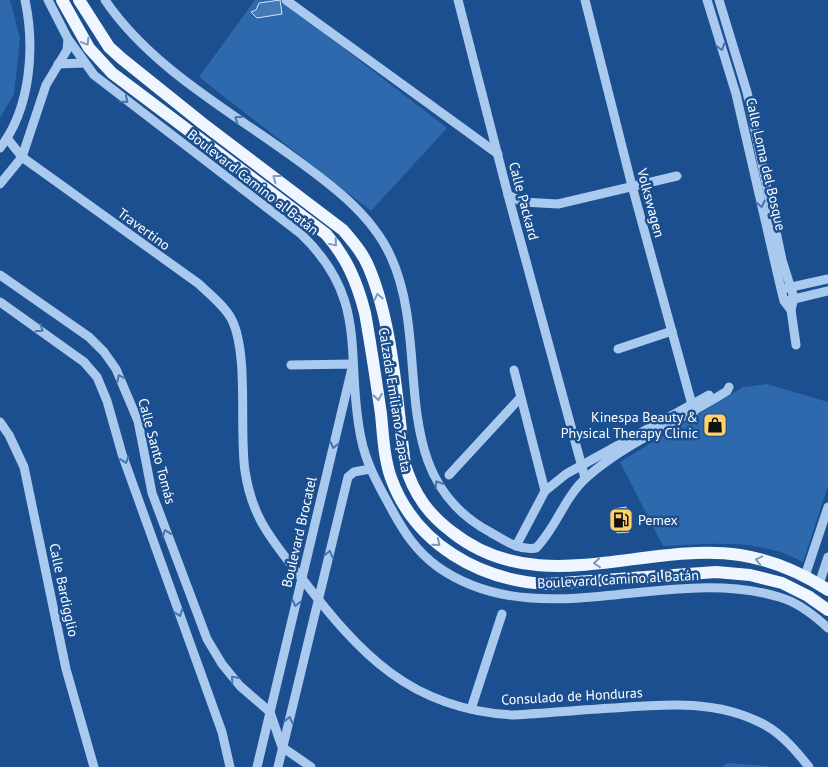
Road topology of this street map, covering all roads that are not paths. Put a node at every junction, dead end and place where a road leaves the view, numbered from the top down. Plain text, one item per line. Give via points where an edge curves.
1 (25, 0) edge
2 (48, 0) edge
3 (62, 0) edge
4 (79, 0) edge
5 (105, 0) edge
6 (286, 0) edge
7 (458, 0) edge
8 (585, 0) edge
9 (707, 0) edge
10 (719, 0) edge
11 (68, 39) junction
12 (84, 63) junction
13 (58, 64) junction
14 (7, 138) junction
15 (0, 148) edge
16 (498, 154) junction
17 (22, 157) junction
18 (677, 176) dead end
19 (0, 184) edge
20 (632, 186) junction
21 (508, 195) junction
22 (0, 275) edge
23 (828, 279) edge
24 (786, 288) junction
25 (828, 291) edge
26 (794, 298) junction
27 (784, 301) junction
28 (0, 302) edge
29 (791, 310) junction
30 (672, 331) junction
31 (796, 345) dead end
32 (618, 349) dead end
33 (240, 358) joint
34 (354, 364) junction
35 (291, 365) dead end
36 (514, 370) dead end
37 (520, 398) junction
38 (693, 409) junction
39 (0, 422) edge
40 (580, 465) junction
41 (370, 469) junction
42 (449, 475) dead end
43 (585, 478) junction
44 (545, 491) junction
45 (828, 506) edge
46 (516, 546) junction
47 (812, 555) junction
48 (828, 559) edge
49 (805, 576) junction
50 (302, 579) junction
51 (823, 587) edge
52 (318, 601) junction
53 (828, 610) edge
54 (502, 614) dead end
55 (828, 628) edge
56 (470, 709) junction
57 (270, 712) junction
58 (282, 747) junction
59 (94, 767) edge
60 (230, 767) edge
61 (257, 767) edge
62 (278, 767) edge
63 (311, 767) edge
64 (809, 767) edge

1 - 14 street via 30,51 27,83
2 - 11 street, Boulevard Camino al Batán
3 -> 53 main road, Calzada Emiliano Zapata via 89,48 112,73 326,234 338,247 358,287 365,312 391,477 412,517 439,545 476,568 522,583 716,572 750,574 782,583
49 -> 4 main road, Calzada Emiliano Zapata via 771,562 740,555 701,554 553,566 516,564 488,555 446,528 428,511 405,465 377,290 357,246 336,224 121,58 105,41
46 -> 5 street via 466,516 446,497 434,477 416,418 409,326 398,273 368,222 312,171 202,93 143,46
6 - 16 street, Calle Packard
7 - 16 street
8 - 20 street, Volkswagen
9 -> 24 street, Calle Loma del Bosque via 736,94
10 - 24 street via 747,92
11 - 12 street, Boulevard Camino al Batán
11 - 13 street via 67,50
12 - 13 street
12 -> 34 street, Boulevard Camino al Batán via 147,118 313,246 331,272 349,314
13 - 17 street via 46,85
14 - 15 street
14 - 17 street, Travertino
16 - 21 street, Calle Packard
17 - 19 street
17 - 33 street, Travertino via 199,284 219,302 232,320
18 - 20 street
20 - 21 street via 558,204 523,202
20 - 30 street, Volkswagen
21 - 40 street, Calle Packard
57 -> 22 street, Calle Santo Tomás via 240,686 207,639 152,493 138,421 116,369 89,337
23 - 24 street
24 - 26 street
24 - 27 street
25 - 26 street
26 - 27 street
26 - 29 street
27 - 29 street
28 -> 60 street via 84,362 97,378 222,732
29 - 31 street
30 - 32 street
30 - 38 street, Volkswagen
33 - 50 street, Consulado de Honduras via 245,471 254,506 263,529
34 - 35 street
34 - 41 street, Boulevard Camino al Batán via 360,438
34 -> 50 street, Boulevard Brocatel
36 - 37 street
37 - 42 street
37 - 44 street
38 - 40 street
38 - 43 street
39 - 59 street, Calle Bardigglio via 24,467 66,669
40 - 43 street, Calle Packard
40 - 44 street
52 -> 41 street via 348,477 354,472
41 - 55 street, Boulevard Camino al Batán via 411,542 436,566 469,585 517,597 562,598 735,589 780,597 801,607
43 - 46 street via 539,546 532,549
44 - 46 street
45 - 47 street
47 - 48 street
47 - 49 street
48 - 51 street
49 - 51 main road, Calzada Emiliano Zapata
50 - 52 street, Consulado de Honduras
50 -> 57 street, Boulevard Brocatel
52 - 56 street, Consulado de Honduras via 379,666 420,692
58 -> 52 street
54 - 56 street
56 - 64 street, Consulado de Honduras via 514,715 673,704 720,709 742,714 767,726 784,738
57 - 58 street
57 - 61 street, Boulevard Brocatel
58 - 62 street
58 - 63 street

